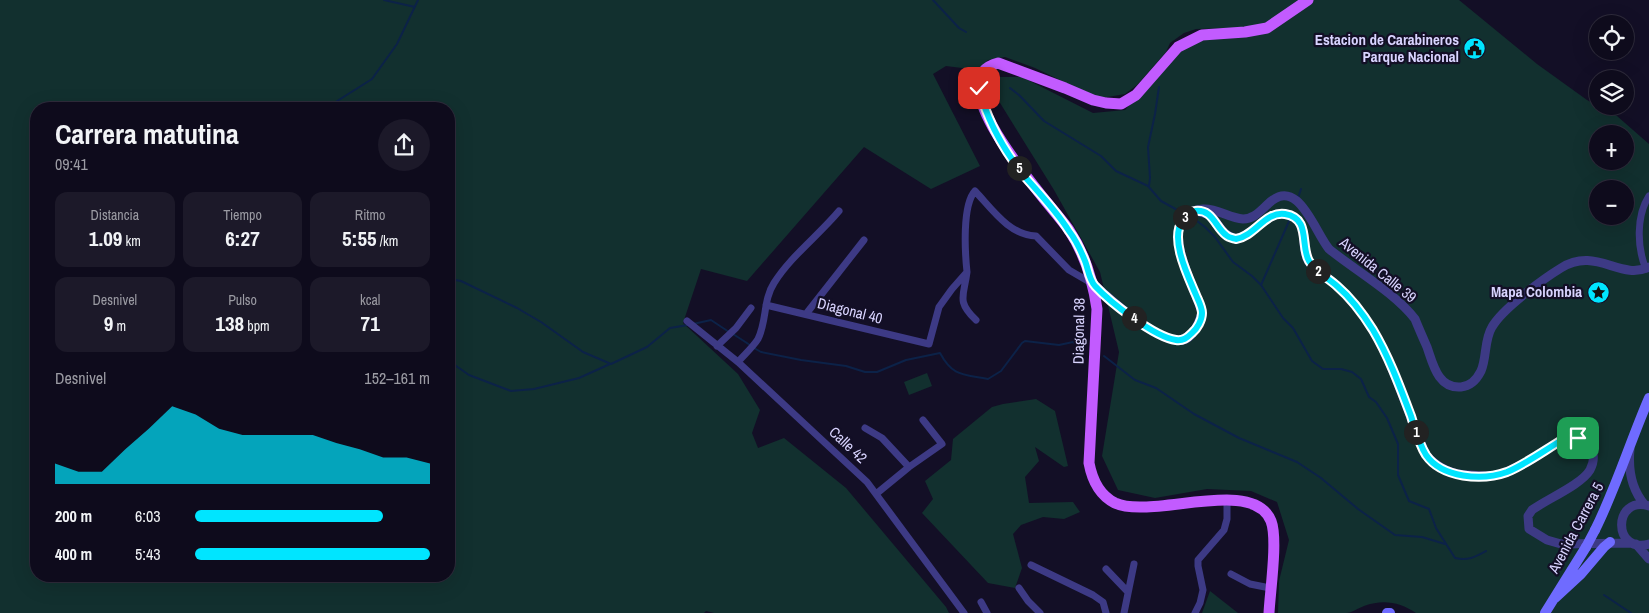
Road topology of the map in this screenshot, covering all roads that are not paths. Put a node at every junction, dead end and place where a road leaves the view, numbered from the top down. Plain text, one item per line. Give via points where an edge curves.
1 (1308, 0) edge
2 (1649, 196) edge
3 (839, 211) dead end
4 (1194, 211) junction
5 (864, 240) dead end
6 (1648, 268) edge
7 (967, 272) junction
8 (1093, 284) junction
9 (766, 304) junction
10 (751, 308) dead end
11 (806, 314) junction
12 (976, 320) dead end
13 (687, 321) dead end
14 (717, 346) junction
15 (738, 362) junction
16 (1649, 398) edge
17 (923, 420) dead end
18 (865, 428) dead end
19 (1632, 439) junction
20 (909, 467) junction
21 (876, 494) junction
22 (1227, 501) junction
23 (1647, 506) edge
24 (1610, 542) junction
25 (1634, 544) junction
26 (1649, 544) edge
27 (1649, 559) edge
28 (1134, 564) dead end
29 (1031, 565) dead end
30 (1106, 569) dead end
31 (1231, 574) dead end
32 (1019, 588) dead end
33 (1270, 588) junction
34 (1128, 592) junction
35 (1555, 598) junction
36 (981, 602) dead end
37 (964, 613) edge
38 (987, 613) edge
39 (1040, 613) edge
40 (1106, 613) edge
41 (1124, 613) edge
42 (1195, 613) edge
43 (1269, 613) edge
44 (1545, 613) edge

1 - 8 main road, Diagonal 38 via 1266,28 1202,36 1178,47 1136,95 1121,104 1085,98 998,63 988,67 979,85 981,100 996,133 1024,176 1069,230
2 - 6 street via 1643,206 1640,244
3 - 9 street via 786,267
4 - 6 street, Avenida Calle 39 via 1209,209 1247,219 1277,197 1297,200 1329,249 1415,319 1438,375 1457,387 1472,383 1480,374 1491,328 1500,316 1561,268 1579,260 1633,271
4 - 8 street via 1181,222 1178,233 1179,249 1202,313 1195,330 1187,338 1170,339 1159,334 1136,320
4 - 24 street via 1212,216 1224,234 1236,239 1277,214 1291,215 1297,220 1305,236 1305,253 1309,262 1344,293 1373,330 1426,455 1440,467 1459,475 1497,475 1569,437 1588,444 1592,452 1589,470 1576,483 1532,510 1527,523 1538,536 1561,544
5 - 11 street
7 - 8 street via 967,210 975,192 1007,224 1028,236 1036,236 1069,270
7 - 11 street, Diagonal 40 via 939,307 929,344
7 - 12 street via 962,297 967,311
8 - 22 main road, Diagonal 38 via 1097,309 1089,463 1096,485 1104,495 1125,506
9 - 11 street, Diagonal 40
9 - 15 street via 758,338
10 - 14 street
13 - 14 street, Calle 42
14 - 15 street, Calle 42
15 - 21 street, Calle 42 via 860,474
16 - 19 main road, Avenida Carrera 5
17 - 20 street via 942,444
18 - 20 street via 882,438
19 - 23 street via 1629,458 1631,481
19 - 35 main road, Avenida Carrera 5, bridge via 1595,530
20 - 21 street
21 - 37 street, Calle 42
22 - 33 main road, Diagonal 38 via 1253,504 1261,508 1271,522 1274,535
22 - 42 street via 1224,530 1198,560 1203,590
23 - 25 street via 1631,507 1622,518 1622,532
24 - 25 street
24 - 35 main road
25 - 26 street
25 - 27 street
28 - 34 street
29 - 40 street via 1093,595 1103,602
30 - 34 street
31 - 33 street via 1250,584
32 - 39 street
33 - 43 main road, Diagonal 38
34 - 41 street
35 - 44 main road, Avenida Carrera 5
36 - 38 street

